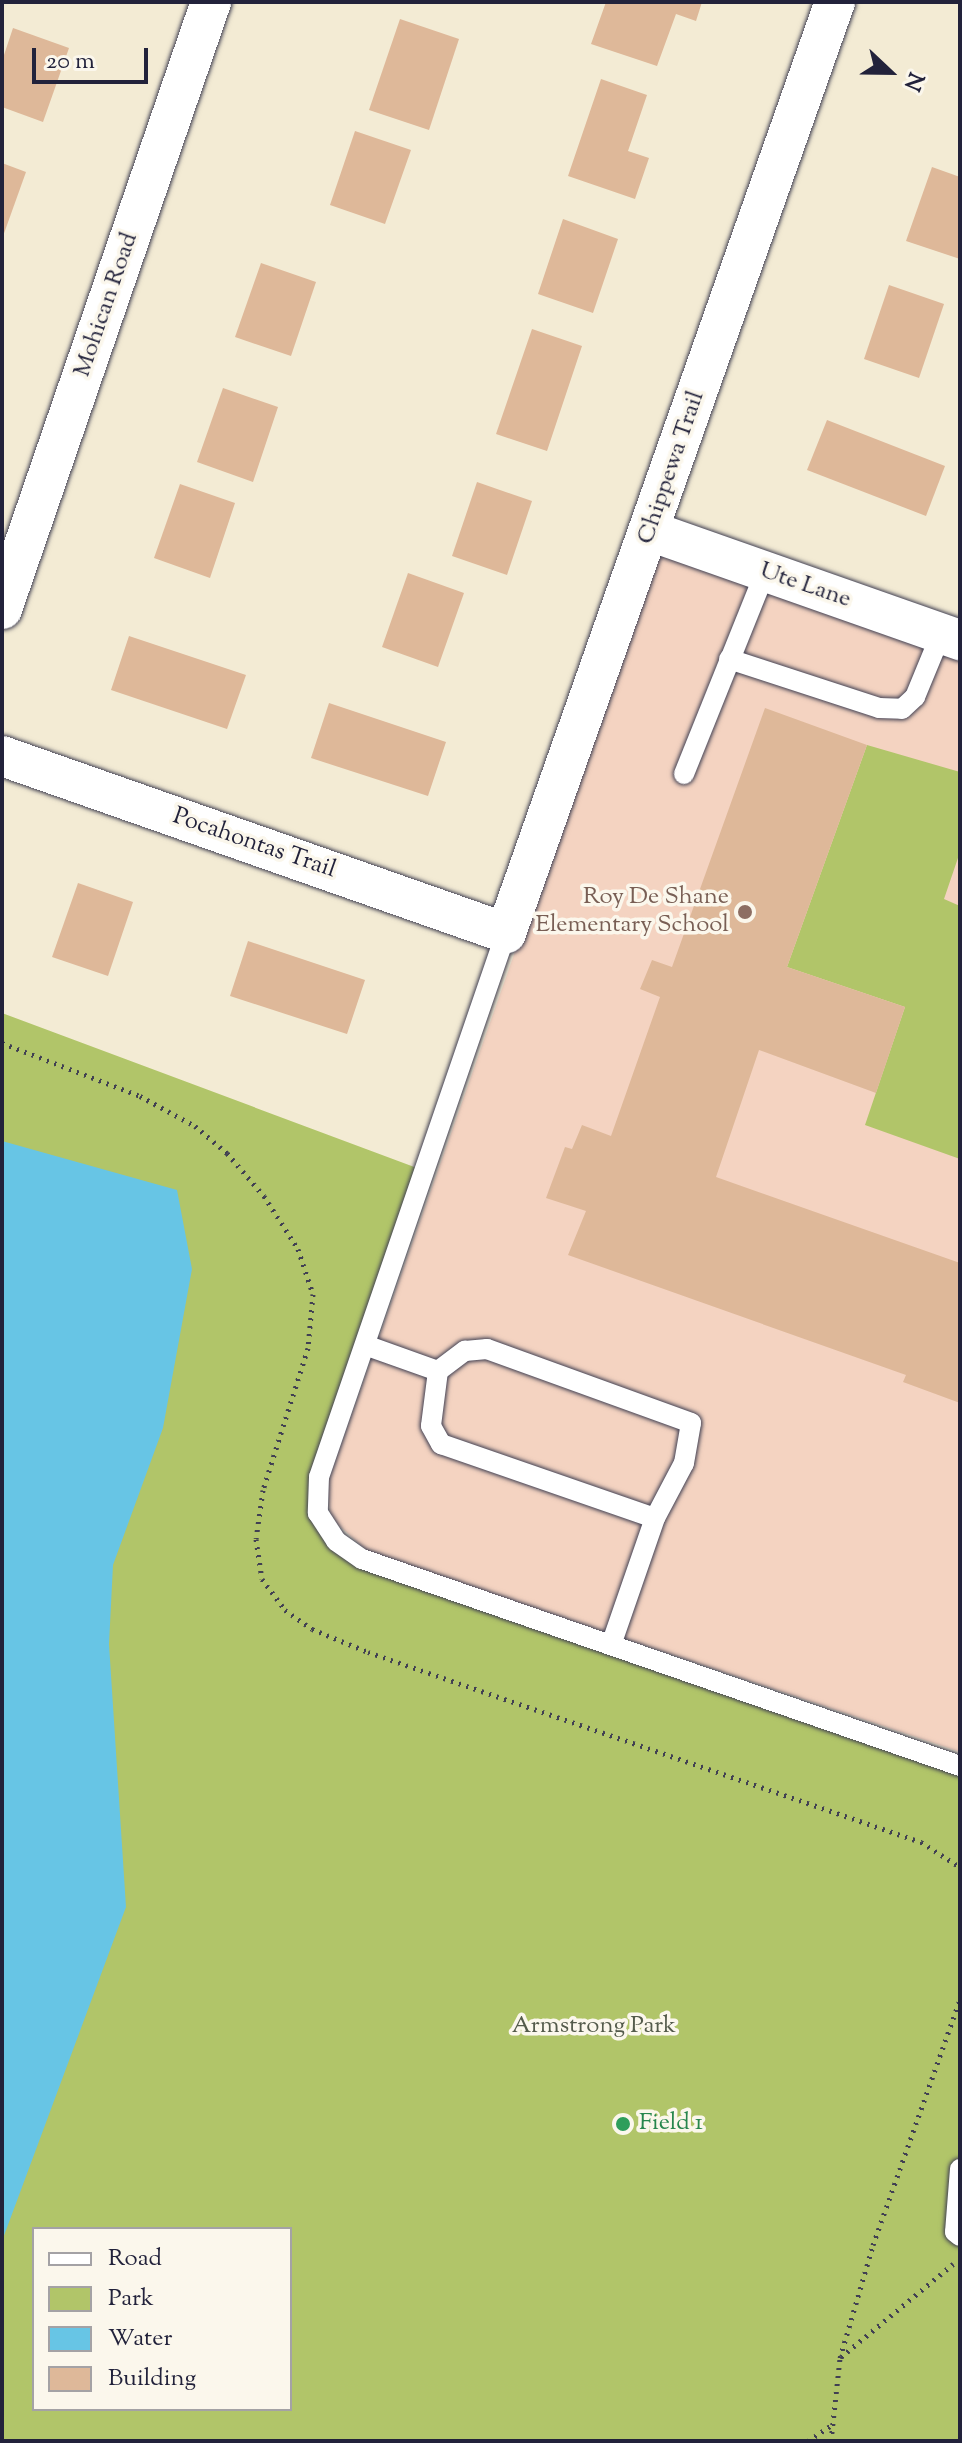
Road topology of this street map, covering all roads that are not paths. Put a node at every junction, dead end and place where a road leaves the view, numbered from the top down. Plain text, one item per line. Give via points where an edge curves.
1 (211, 2) edge
2 (835, 2) edge
3 (650, 531) junction
4 (765, 572) junction
5 (2, 609) edge
6 (950, 637) edge
7 (729, 659) junction
8 (2, 756) edge
9 (684, 774) dead end
10 (506, 933) junction
11 (365, 1345) junction
12 (438, 1371) junction
13 (655, 1518) junction
14 (611, 1645) junction
15 (960, 1766) edge
16 (960, 2169) edge
17 (960, 2236) edge

1 - 5 street, Mohican Road
2 - 3 street, Chippewa Trail
3 - 4 street, Ute Lane
3 - 10 street, Chippewa Trail
4 - 6 street, Ute Lane
4 - 7 lane
6 - 7 lane via 915,697 902,709 879,708
7 - 9 lane
8 - 10 street, Pocahontas Trail
10 - 11 lane
11 - 12 lane
11 - 14 lane via 319,1477 318,1513 336,1541 362,1559
12 - 13 lane via 431,1426 441,1444
12 - 13 lane via 465,1351 487,1349 691,1423 684,1463
13 - 14 lane
14 - 15 lane
16 - 17 lane via 955,2232

